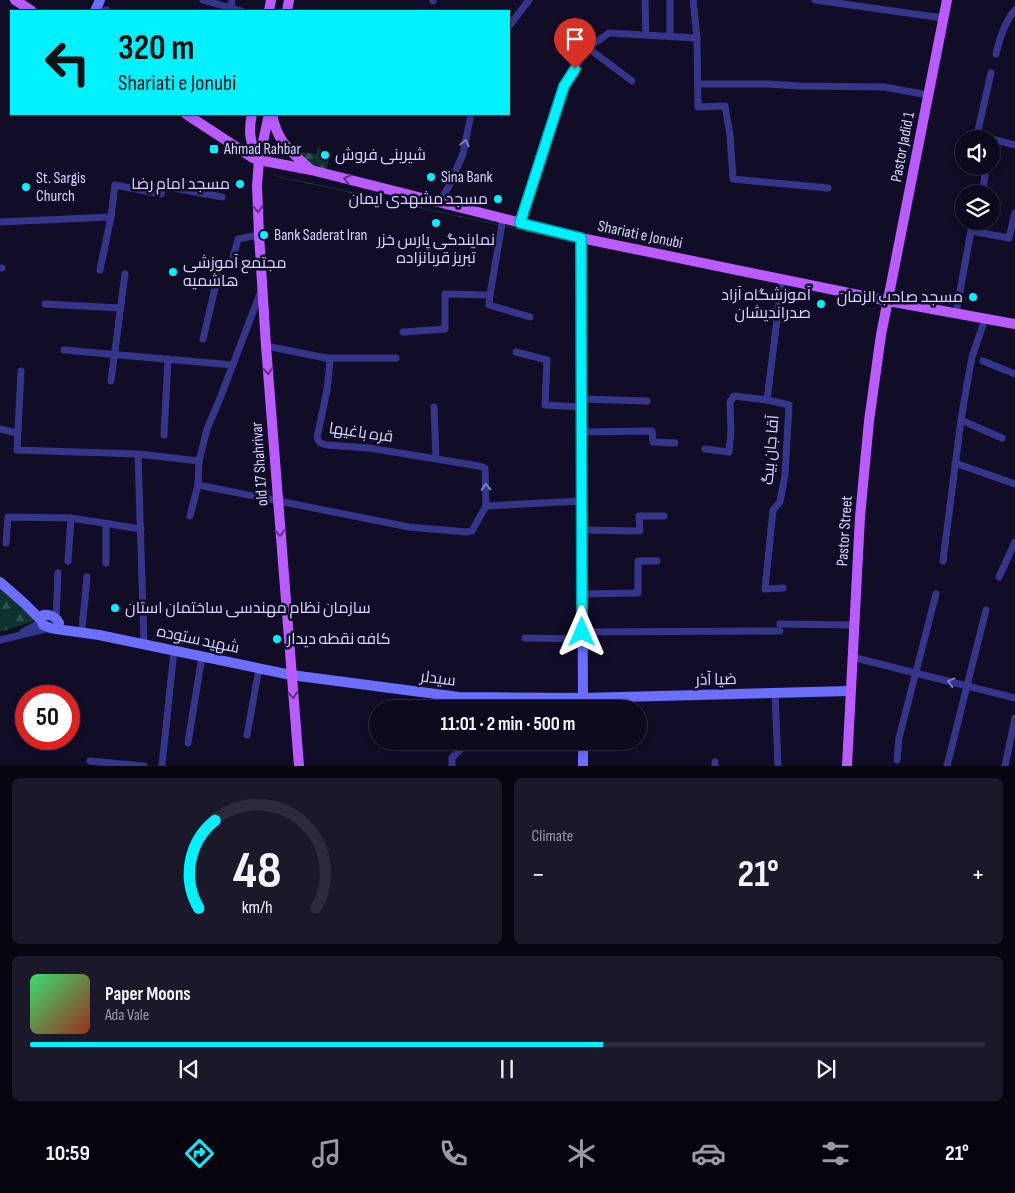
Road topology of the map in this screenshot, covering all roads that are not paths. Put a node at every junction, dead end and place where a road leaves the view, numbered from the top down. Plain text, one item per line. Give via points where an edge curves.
1 (15, 0) edge
2 (203, 0) edge
3 (232, 0) edge
4 (529, 0) edge
5 (645, 0) edge
6 (670, 0) edge
7 (693, 0) edge
8 (815, 0) edge
9 (947, 0) edge
10 (231, 8) junction
11 (30, 10) edge
12 (238, 10) edge
13 (1015, 10) edge
14 (943, 18) junction
15 (510, 25) edge
16 (646, 35) junction
17 (670, 37) junction
18 (697, 38) junction
19 (588, 48) junction
20 (996, 54) dead end
21 (991, 72) dead end
22 (632, 81) dead end
23 (698, 84) junction
24 (928, 95) junction
25 (188, 115) edge
26 (252, 115) edge
27 (271, 115) edge
28 (271, 115) edge
29 (471, 115) edge
30 (1015, 144) edge
31 (259, 160) junction
32 (311, 170) junction
33 (985, 176) dead end
34 (984, 185) edge
35 (828, 188) dead end
36 (222, 197) dead end
37 (440, 202) junction
38 (1015, 213) edge
39 (111, 217) junction
40 (503, 218) junction
41 (0, 222) edge
42 (520, 223) junction
43 (971, 232) joint
44 (259, 235) junction
45 (1012, 235) edge
46 (581, 238) junction
47 (100, 270) dead end
48 (125, 274) dead end
49 (782, 279) junction
50 (262, 290) junction
51 (490, 295) junction
52 (888, 301) junction
53 (45, 304) dead end
54 (120, 308) junction
55 (956, 313) junction
56 (530, 317) dead end
57 (985, 319) junction
58 (1015, 324) edge
59 (403, 332) dead end
60 (203, 339) dead end
61 (266, 346) junction
62 (64, 350) dead end
63 (516, 352) dead end
64 (115, 354) junction
65 (326, 358) junction
66 (396, 358) dead end
67 (168, 359) junction
68 (983, 361) dead end
69 (233, 364) junction
70 (22, 371) dead end
71 (1015, 374) edge
72 (111, 381) dead end
73 (767, 400) junction
74 (646, 401) dead end
75 (582, 403) junction
76 (434, 408) dead end
77 (960, 420) junction
78 (0, 429) edge
79 (582, 432) junction
80 (17, 433) junction
81 (164, 435) dead end
82 (1002, 438) dead end
83 (675, 443) dead end
84 (705, 449) dead end
85 (138, 454) junction
86 (436, 458) junction
87 (199, 461) junction
88 (955, 463) junction
89 (1015, 484) edge
90 (198, 485) junction
91 (278, 501) junction
92 (582, 501) junction
93 (486, 506) junction
94 (190, 516) dead end
95 (664, 516) dead end
96 (71, 518) junction
97 (106, 524) junction
98 (141, 529) junction
99 (582, 530) junction
100 (1015, 542) edge
101 (6, 543) dead end
102 (68, 561) dead end
103 (657, 561) dead end
104 (942, 561) dead end
105 (106, 564) dead end
106 (58, 573) dead end
107 (87, 577) dead end
108 (999, 577) dead end
109 (0, 582) edge
110 (783, 588) dead end
111 (582, 594) junction
112 (936, 594) dead end
113 (986, 610) dead end
114 (50, 622) junction
115 (854, 625) junction
116 (82, 629) junction
117 (99, 635) junction
118 (582, 636) junction
119 (525, 638) dead end
120 (0, 640) edge
121 (144, 644) junction
122 (174, 650) junction
123 (202, 656) junction
124 (852, 658) junction
125 (258, 668) junction
126 (915, 673) junction
127 (291, 674) junction
128 (967, 686) junction
129 (850, 691) junction
130 (775, 694) junction
131 (459, 697) junction
132 (583, 698) junction
133 (1015, 698) edge
134 (459, 700) edge
135 (1015, 718) edge
136 (247, 735) dead end
137 (188, 743) dead end
138 (459, 750) edge
139 (583, 750) edge
140 (897, 760) dead end
141 (90, 761) dead end
142 (144, 766) edge
143 (162, 766) edge
144 (299, 766) edge
145 (452, 766) edge
146 (583, 766) edge
147 (778, 766) edge
148 (847, 766) edge
149 (947, 766) edge
150 (1005, 766) edge

1 - 11 main road
2 - 10 street
3 - 10 street
4 - 15 street
5 - 16 street
6 - 17 street
7 - 18 street
8 - 14 street
9 - 14 main road, Pastor Jadid 1
10 - 12 street
13 - 20 street via 1003,28
14 - 24 main road, Pastor Jadid 1
16 - 17 street
16 - 19 street via 609,33
17 - 18 street
18 - 23 street
19 - 22 street
19 - 42 street via 564,86
21 - 30 street via 977,135
23 - 24 street via 884,87
23 - 35 street via 698,107 725,106 733,179
24 - 52 main road, Pastor Jadid 1
25 - 31 main road, Shariati e Jonubi
26 - 31 main road via 250,135
27 - 31 main road, old 17 Shahrivar
28 - 32 main road via 281,141
37 -> 29 street via 463,154
31 - 32 main road, Shariati e Jonubi
31 -> 44 main road, old 17 Shahrivar
37 -> 32 main road, Shariati e Jonubi
33 - 34 street
36 - 39 street via 163,186 161,194 115,185
37 - 40 main road, Shariati e Jonubi
38 - 45 street
39 - 41 street
39 - 47 street
40 - 42 main road, Shariati e Jonubi
40 - 51 street
42 - 46 main road, Shariati e Jonubi
43 - 45 street via 1009,238
43 - 55 street
44 - 50 main road, old 17 Shahrivar
44 - 60 street via 238,240 231,265 220,263
46 - 49 main road, Shariati e Jonubi
46 - 75 main road
48 - 54 street
49 - 52 main road, Shariati e Jonubi
49 - 73 street, آقا جان بیگ
50 - 61 main road, old 17 Shahrivar
50 - 69 street
51 - 56 street via 489,305
51 - 59 street via 445,294 445,329
52 - 55 main road, Shariati e Jonubi
52 - 115 main road, Pastor Street via 864,468
53 - 54 street
54 - 64 street
55 - 57 main road, Shariati e Jonubi
57 - 58 main road, Shariati e Jonubi
57 - 77 street via 972,357
61 - 65 street
61 -> 91 main road, old 17 Shahrivar
62 - 64 street
63 - 75 street via 548,360 546,406
64 - 67 street
64 - 72 street
65 - 66 street
65 - 86 street, قره باغیها via 330,362 317,438 320,443
67 - 69 street
67 - 81 street
68 - 71 street
69 - 87 street via 206,429
70 - 80 street
73 - 84 street via 734,396 730,402 729,452
73 - 110 street, آقا جان بیگ via 789,406 785,475 780,502 773,510 765,589
74 - 75 street
75 - 79 main road
76 - 86 street
77 - 82 street
77 - 88 street
78 - 80 street
79 - 83 street via 652,431 653,442
79 - 92 main road
80 - 85 street via 17,450
85 - 87 street
85 - 98 street
93 -> 86 street, قره باغیها via 485,468
87 - 90 street
88 - 89 street
88 - 104 street
90 - 91 street
90 - 94 street
91 - 93 street via 409,527 466,532 472,531
91 -> 127 main road, old 17 Shahrivar
92 - 93 street
92 - 99 main road
95 - 99 street via 639,516 640,531
96 - 97 street
96 - 101 street via 8,517
96 - 102 street
97 - 98 street
97 - 105 street
98 - 121 street
99 - 111 main road
100 - 108 street
103 - 111 street via 638,561 638,593
106 - 114 street
107 - 116 street
109 - 114 main road, شهید ستوده
111 - 118 main road
112 - 126 street
113 - 128 street
114 - 116 main road, شهید ستوده
114 - 117 main road, شهید ستوده
114 - 120 street
115 - 118 street
115 - 124 main road, Pastor Street
116 - 117 main road, شهید ستوده
117 - 121 main road, شهید ستوده
118 - 119 street
118 - 132 main road
121 - 122 main road, شهید ستوده
122 - 123 main road, شهید ستوده
122 - 143 street
123 - 125 main road, شهید ستوده
123 - 137 street
124 - 126 street
124 - 129 main road, Pastor Street
125 - 127 main road, شهید ستوده
125 - 136 street
128 -> 126 street
126 - 140 street
127 - 131 main road, سیدلر
127 -> 144 main road, old 17 Shahrivar
128 - 133 street
128 - 149 street
129 - 130 main road, ضیا آذر
129 - 148 main road, Pastor Street
130 - 132 main road, ضیا آذر
130 - 147 street
131 - 132 main road, سیدلر
131 - 134 street
135 - 150 street
138 - 145 street via 452,758
139 - 146 main road
141 - 142 street

